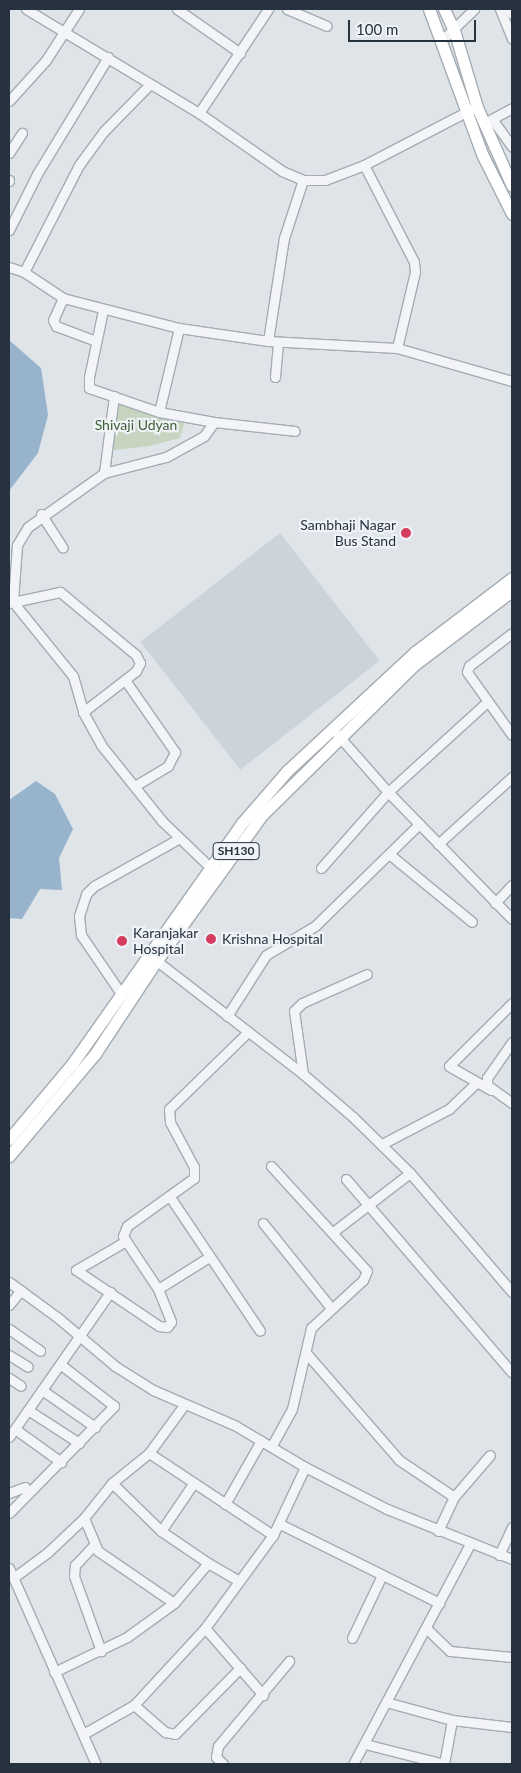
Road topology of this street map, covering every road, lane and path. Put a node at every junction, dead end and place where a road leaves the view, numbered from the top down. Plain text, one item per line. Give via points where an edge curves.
1 (26, 9) edge
2 (79, 9) edge
3 (177, 9) edge
4 (268, 9) edge
5 (287, 9) edge
6 (429, 9) edge
7 (444, 9) edge
8 (474, 9) edge
9 (500, 9) edge
10 (508, 9) edge
11 (512, 14) edge
12 (327, 26) dead end
13 (65, 30) junction
14 (454, 30) junction
15 (512, 39) edge
16 (442, 40) junction
17 (240, 53) junction
18 (108, 57) junction
19 (148, 84) junction
20 (9, 101) edge
21 (512, 108) edge
22 (472, 109) junction
23 (199, 113) junction
24 (488, 121) junction
25 (22, 133) dead end
26 (512, 147) edge
27 (9, 153) edge
28 (364, 165) junction
29 (303, 180) junction
30 (512, 186) edge
31 (512, 214) edge
32 (9, 230) edge
33 (9, 267) edge
34 (24, 272) junction
35 (63, 298) junction
36 (103, 310) junction
37 (179, 328) junction
38 (96, 341) junction
39 (268, 341) junction
40 (278, 342) junction
41 (396, 348) junction
42 (275, 377) dead end
43 (512, 381) edge
44 (114, 396) junction
45 (158, 412) junction
46 (214, 422) junction
47 (295, 431) dead end
48 (104, 473) junction
49 (41, 514) junction
50 (63, 548) dead end
51 (512, 578) edge
52 (512, 591) edge
53 (11, 602) edge
54 (512, 633) edge
55 (125, 680) junction
56 (488, 702) junction
57 (83, 712) junction
58 (331, 728) junction
59 (512, 735) edge
60 (339, 737) junction
61 (512, 780) edge
62 (135, 786) junction
63 (388, 792) junction
64 (419, 824) junction
65 (178, 839) junction
66 (438, 844) junction
67 (390, 854) junction
68 (321, 868) dead end
69 (214, 871) junction
70 (512, 885) edge
71 (495, 903) junction
72 (512, 919) edge
73 (472, 922) dead end
74 (153, 958) junction
75 (367, 974) dead end
76 (122, 995) junction
77 (512, 1003) edge
78 (226, 1016) junction
79 (247, 1033) junction
80 (512, 1042) edge
81 (303, 1074) junction
82 (475, 1084) junction
83 (491, 1090) junction
84 (512, 1103) edge
85 (9, 1140) edge
86 (382, 1144) junction
87 (9, 1156) edge
88 (271, 1166) dead end
89 (410, 1173) junction
90 (346, 1179) dead end
91 (170, 1197) junction
92 (369, 1207) junction
93 (263, 1223) dead end
94 (333, 1232) junction
95 (126, 1241) junction
96 (209, 1258) junction
97 (9, 1282) edge
98 (158, 1289) junction
99 (20, 1290) junction
100 (110, 1292) junction
101 (512, 1292) edge
102 (9, 1305) edge
103 (330, 1308) junction
104 (9, 1329) edge
105 (260, 1332) dead end
106 (80, 1335) junction
107 (40, 1351) dead end
108 (307, 1354) junction
109 (9, 1355) edge
110 (60, 1364) junction
111 (28, 1367) dead end
112 (512, 1373) edge
113 (9, 1378) edge
114 (21, 1386) dead end
115 (42, 1390) junction
116 (184, 1405) junction
117 (28, 1410) junction
118 (91, 1425) junction
119 (15, 1428) junction
120 (9, 1436) edge
121 (261, 1441) junction
122 (79, 1443) junction
123 (271, 1447) junction
124 (149, 1454) junction
125 (490, 1455) dead end
126 (61, 1462) junction
127 (305, 1467) junction
128 (112, 1483) junction
129 (193, 1484) junction
130 (25, 1486) dead end
131 (9, 1493) edge
132 (454, 1497) junction
133 (225, 1504) junction
134 (9, 1513) edge
135 (84, 1518) junction
136 (280, 1524) junction
137 (512, 1527) edge
138 (162, 1531) junction
139 (438, 1532) junction
140 (273, 1535) junction
141 (470, 1544) junction
142 (93, 1546) junction
143 (499, 1555) junction
144 (512, 1559) edge
145 (208, 1563) junction
146 (9, 1568) edge
147 (382, 1575) junction
148 (13, 1578) junction
149 (239, 1580) junction
150 (174, 1603) junction
151 (439, 1603) junction
152 (205, 1628) junction
153 (426, 1628) junction
154 (352, 1638) dead end
155 (101, 1651) junction
156 (512, 1657) edge
157 (289, 1660) dead end
158 (240, 1668) junction
159 (54, 1672) junction
160 (263, 1695) junction
161 (386, 1702) junction
162 (134, 1705) junction
163 (452, 1720) junction
164 (512, 1727) edge
165 (85, 1733) junction
166 (365, 1744) junction
167 (96, 1764) edge
168 (223, 1764) edge
169 (353, 1764) edge

1 - 13 street
2 - 13 street
3 - 17 street
4 - 17 street
5 - 12 street
6 - 16 main road
7 - 14 main road
8 - 14 street
9 - 15 street
10 - 11 street
13 - 18 street
13 - 20 street via 46,60
14 - 16 street
14 - 22 main road
16 - 22 main road
17 - 23 street
18 - 19 street
18 - 32 street via 37,174
19 - 23 street
19 - 34 street via 104,131 79,165
21 - 24 street
22 - 24 main road
22 - 28 street
22 - 31 main road via 485,161
23 - 29 street via 282,171
24 - 26 street
24 - 30 main road
25 - 27 street
28 - 29 street via 325,180
28 - 41 street via 414,262 415,272
29 - 39 street via 279,260
33 - 34 street
34 - 35 street
35 - 36 street
35 - 38 street via 53,320 56,326
36 - 37 street
36 - 38 street
37 - 39 street
37 - 45 street
38 - 44 street via 90,388
39 - 40 street
40 - 41 street
40 - 42 street
41 - 43 street
44 - 45 street
44 - 48 street
45 - 46 street
46 - 47 street
46 - 48 street via 204,436 166,458
48 - 49 street
49 - 50 street
49 - 53 street via 28,526 17,546
51 - 58 main road, SH130 via 415,652
52 - 60 main road, SH130 via 423,658
53 - 55 street via 60,592 67,596 89,619 136,655 140,664
53 - 57 street via 73,676
54 - 56 street via 468,666 467,672
55 - 57 street
55 - 62 street via 175,752 168,766
56 - 59 street
56 - 63 street
57 - 62 street via 102,745
58 - 60 street
58 - 69 main road, SH130 via 287,771 242,823
60 - 63 street
60 - 69 main road, SH130 via 262,815
61 - 66 street
62 - 65 street
63 - 64 street
63 - 68 street
64 - 66 street
64 - 67 street
65 - 69 street
65 - 76 street via 94,886 86,894 79,916 81,935
66 - 71 street
67 - 73 street
67 - 78 street via 315,926 266,955
69 - 74 main road, SH130
69 - 74 main road, SH130 via 197,886
70 - 71 street
71 - 72 street
74 - 76 main road
74 - 78 street
74 - 87 main road, SH130 via 95,1054
75 - 81 street via 302,1003 294,1012
76 - 85 main road via 72,1064
77 - 82 street via 449,1066
78 - 79 street
79 - 81 street
79 - 91 street via 169,1109 170,1122 196,1173 190,1182
80 - 83 street via 488,1078
81 - 86 street
82 - 83 street
82 - 86 street via 449,1110
83 - 84 street
86 - 89 street
88 - 94 street
89 - 92 street
89 - 101 street
90 - 92 street
91 - 95 street via 127,1226 123,1236
91 - 96 street
92 - 94 street
92 - 112 street
93 - 103 street
94 - 103 street via 367,1271 363,1280
95 - 98 street
95 - 100 street via 76,1270
96 - 98 street
96 - 105 street
97 - 99 street
98 - 100 street via 171,1322 163,1328
99 - 102 street
99 - 106 street
100 - 106 street
103 - 108 street via 312,1328
104 - 107 street
106 - 110 street
106 - 116 street via 118,1368
108 - 123 street via 292,1409
108 - 132 street via 399,1460
109 - 111 street
110 - 115 street
110 - 118 street via 114,1406
113 - 114 street
115 - 117 street
115 - 118 street
116 - 121 street via 236,1426
116 - 124 street
117 - 119 street
117 - 122 street
118 - 122 street
119 - 120 street
119 - 126 street
121 - 123 street
121 - 133 street
122 - 126 street
123 - 127 street
124 - 128 street
124 - 129 street
125 - 132 street
126 - 134 street
127 - 136 street
127 - 139 street
128 - 135 street
128 - 138 street
129 - 133 street
129 - 138 street
130 - 131 street
132 - 139 street
133 - 140 street
135 - 142 street
135 - 148 street via 48,1552
136 - 140 street
136 - 147 street
137 - 143 street
138 - 145 street
139 - 141 street
140 - 149 street
141 - 143 street
141 - 151 street
142 - 150 street
142 - 155 street via 76,1565 74,1576
143 - 144 street
145 - 149 street
145 - 150 street
146 - 148 street
147 - 151 street
147 - 154 street
148 - 159 street
149 - 152 street
150 - 155 street via 127,1637
151 - 153 street
152 - 158 street
152 - 162 street
153 - 156 street via 450,1651
153 - 161 street
155 - 159 street
157 - 160 street
158 - 160 street
158 - 162 street via 175,1734 165,1732
159 - 165 street
160 - 168 street via 216,1751 216,1757
161 - 163 street
161 - 166 street
162 - 165 street
163 - 164 street
163 - 166 street via 444,1764
165 - 167 street
166 - 169 street

